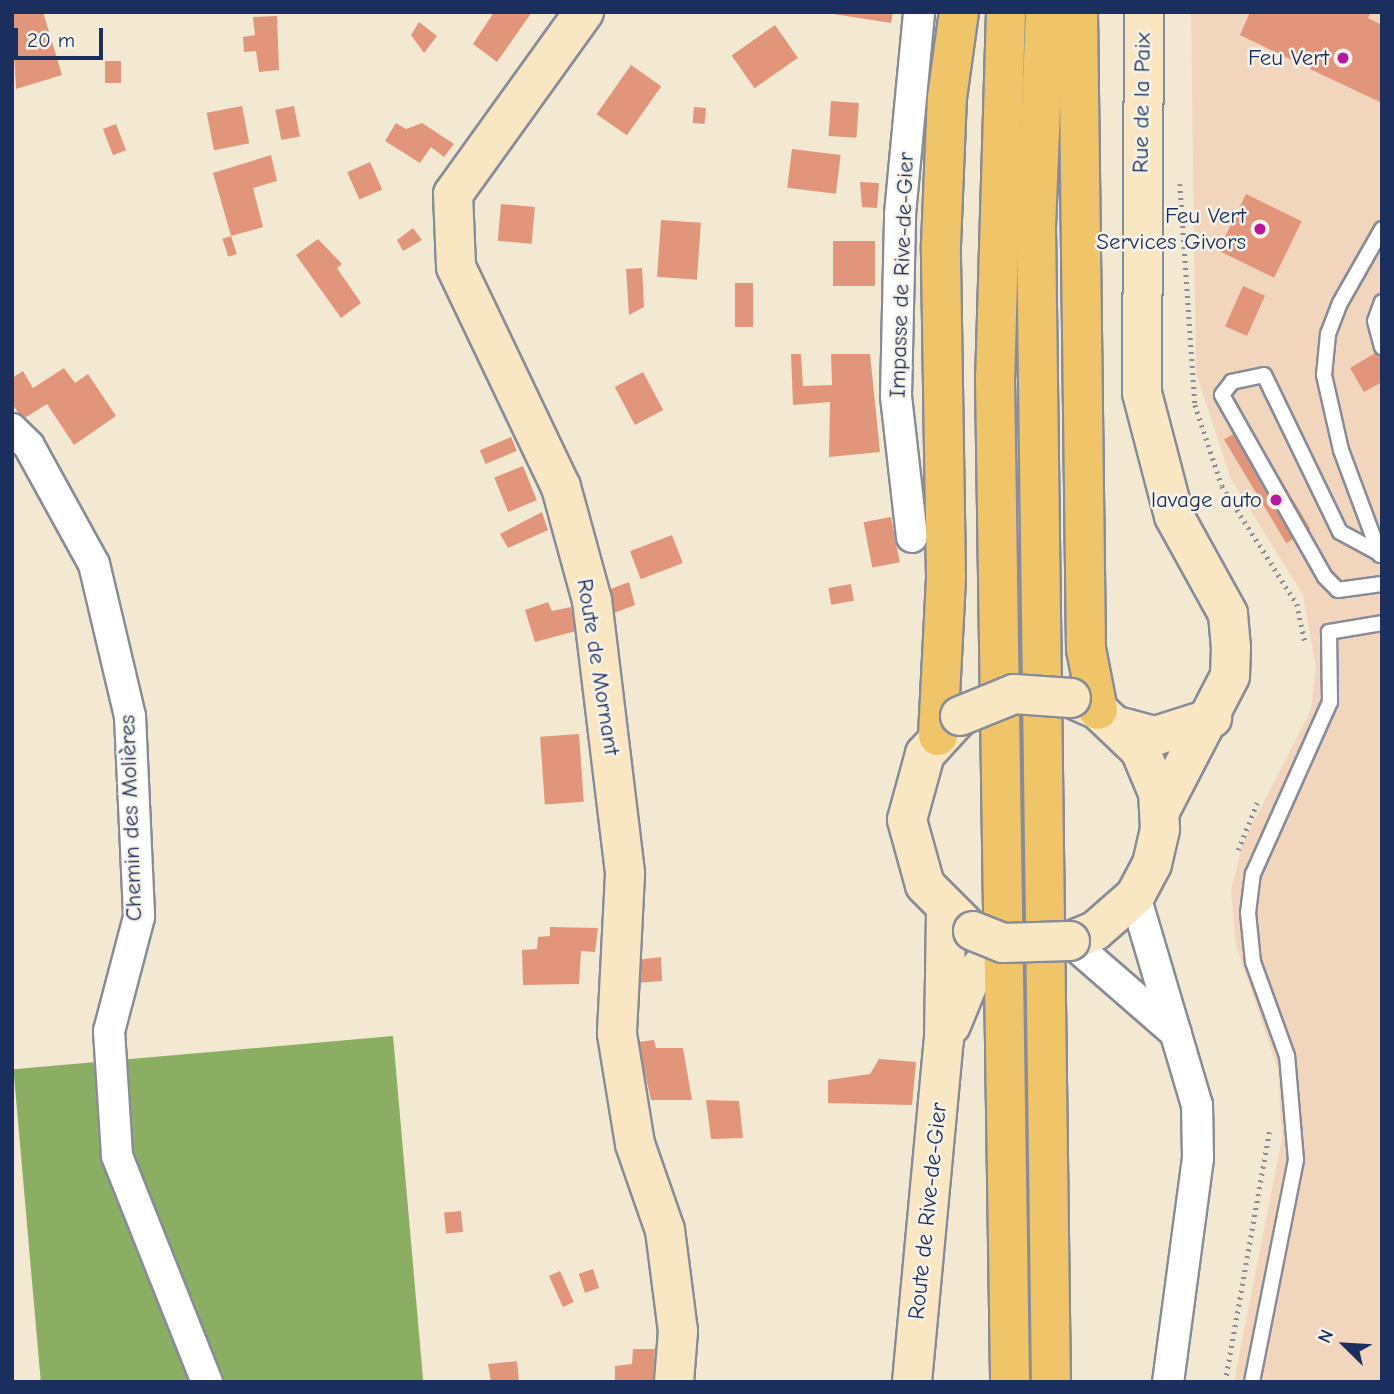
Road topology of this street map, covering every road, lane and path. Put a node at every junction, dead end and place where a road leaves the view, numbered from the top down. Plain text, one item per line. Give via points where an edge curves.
1 (584, 12) edge
2 (919, 12) edge
3 (959, 12) edge
4 (1006, 12) edge
5 (1045, 12) edge
6 (1078, 12) edge
7 (1144, 12) edge
8 (1382, 229) edge
9 (1382, 302) edge
10 (1382, 347) edge
11 (12, 429) edge
12 (912, 537) dead end
13 (1381, 556) edge
14 (1382, 584) edge
15 (1382, 623) edge
16 (1097, 712) junction
17 (1212, 718) junction
18 (949, 726) junction
19 (1160, 811) junction
20 (1135, 896) junction
21 (974, 929) junction
22 (1070, 941) junction
23 (1177, 1033) junction
24 (944, 1040) junction
25 (207, 1382) edge
26 (674, 1382) edge
27 (912, 1382) edge
28 (1010, 1382) edge
29 (1051, 1382) edge
30 (1168, 1382) edge
31 (1252, 1382) edge

1 - 26 main road, Route de Mornant via 453,194 456,267 561,487 592,600 625,874 617,1034 635,1144 665,1230 678,1331
2 - 12 street, Impasse de Rive-de-Gier via 900,214 896,396
3 - 18 highway via 947,98 941,245
4 - 28 highway via 995,377
5 - 29 highway via 1036,227
6 - 16 highway via 1086,649
7 - 17 main road, Rue de la Paix via 1142,393 1174,516 1228,614 1230,676
8 - 13 lane via 1354,270 1328,334 1324,375 1341,450
9 - 10 lane via 1375,321
11 - 25 street, Chemin des Molières via 29,446 94,564 130,716 139,917 109,1031 117,1156
13 - 14 lane via 1340,532 1264,375 1232,382 1222,395 1325,577 1338,590
15 - 31 lane via 1329,632 1330,702 1253,874 1253,962 1287,1056 1296,1160
16 - 17 main road via 1155,736
16 - 18 main road, bridge via 1014,694
16 - 19 main road via 1153,776
17 - 19 main road, Rue de la Paix
18 - 21 main road via 915,775 906,820 915,865
19 - 20 main road via 1152,864
20 - 22 main road via 1095,931
20 - 23 street
21 - 22 main road, bridge
21 - 24 main road, Route de Rive-de-Gier
21 - 24 main road, Route de Rive-de-Gier via 970,979
22 - 23 street
23 - 30 street via 1197,1105 1198,1158
24 - 27 main road, Route de Rive-de-Gier

